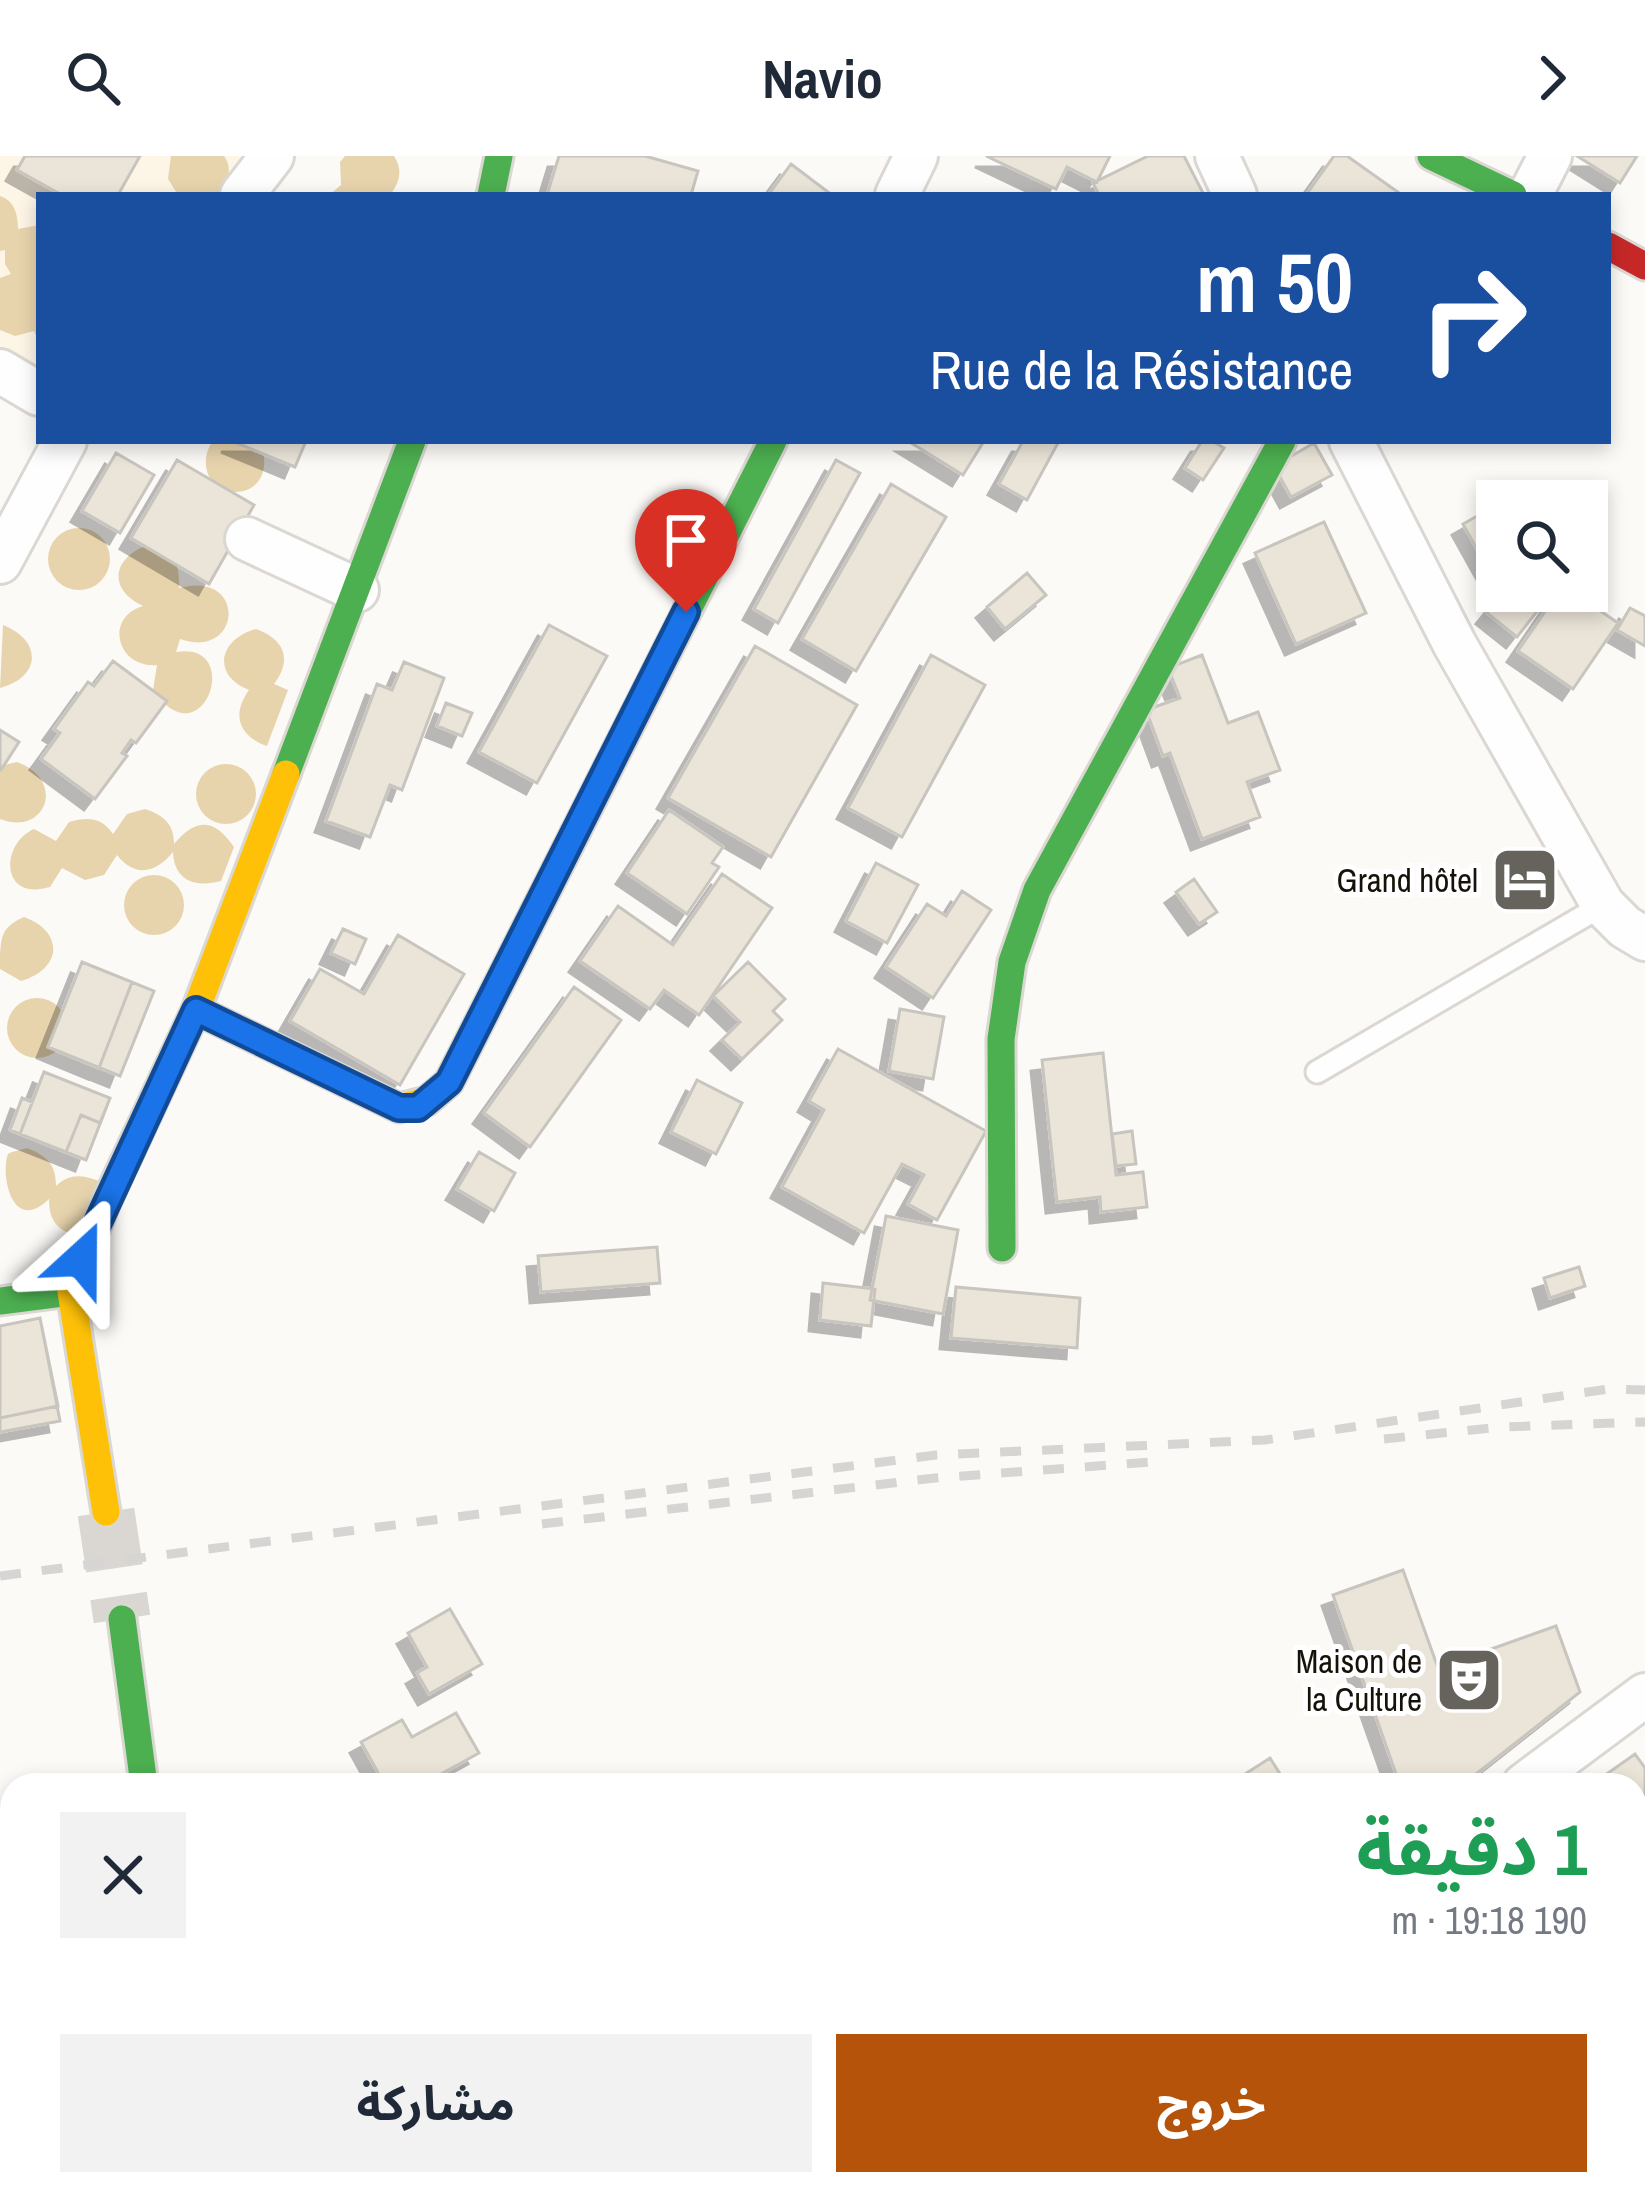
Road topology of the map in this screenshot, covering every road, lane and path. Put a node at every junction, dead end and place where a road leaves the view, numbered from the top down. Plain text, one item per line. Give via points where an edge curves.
1 (272, 156) edge
2 (499, 156) edge
3 (916, 156) edge
4 (1217, 156) edge
5 (1431, 156) edge
6 (1550, 156) edge
7 (244, 192) edge
8 (492, 192) edge
9 (898, 192) edge
10 (1234, 192) edge
11 (1507, 192) edge
12 (1532, 192) edge
13 (1611, 248) edge
14 (1645, 266) edge
15 (0, 370) edge
16 (36, 392) edge
17 (63, 444) edge
18 (411, 444) edge
19 (770, 444) edge
20 (1280, 444) edge
21 (1353, 444) edge
22 (247, 539) dead end
23 (0, 562) edge
24 (357, 590) junction
25 (1603, 905) junction
26 (1645, 939) edge
27 (196, 1010) junction
28 (1317, 1072) dead end
29 (1002, 1248) dead end
30 (71, 1292) junction
31 (0, 1301) edge
32 (106, 1512) tunnel mouth
33 (122, 1619) tunnel mouth
34 (1645, 1695) edge
35 (142, 1773) edge
36 (1540, 1773) edge

1 - 7 street
2 - 8 street
3 - 9 street
4 - 10 street
5 - 11 street
6 - 12 street
13 - 14 street
15 - 16 street
17 - 23 street
18 - 24 street
19 - 27 street via 449,1082 434,1097 399,1108
20 - 29 street via 1036,890 1012,962 1001,1039
21 - 25 street
22 - 24 street
24 - 27 street
25 - 26 street
25 - 28 lane
27 - 30 street
30 - 31 street
30 - 32 street
33 - 35 street
34 - 36 street

